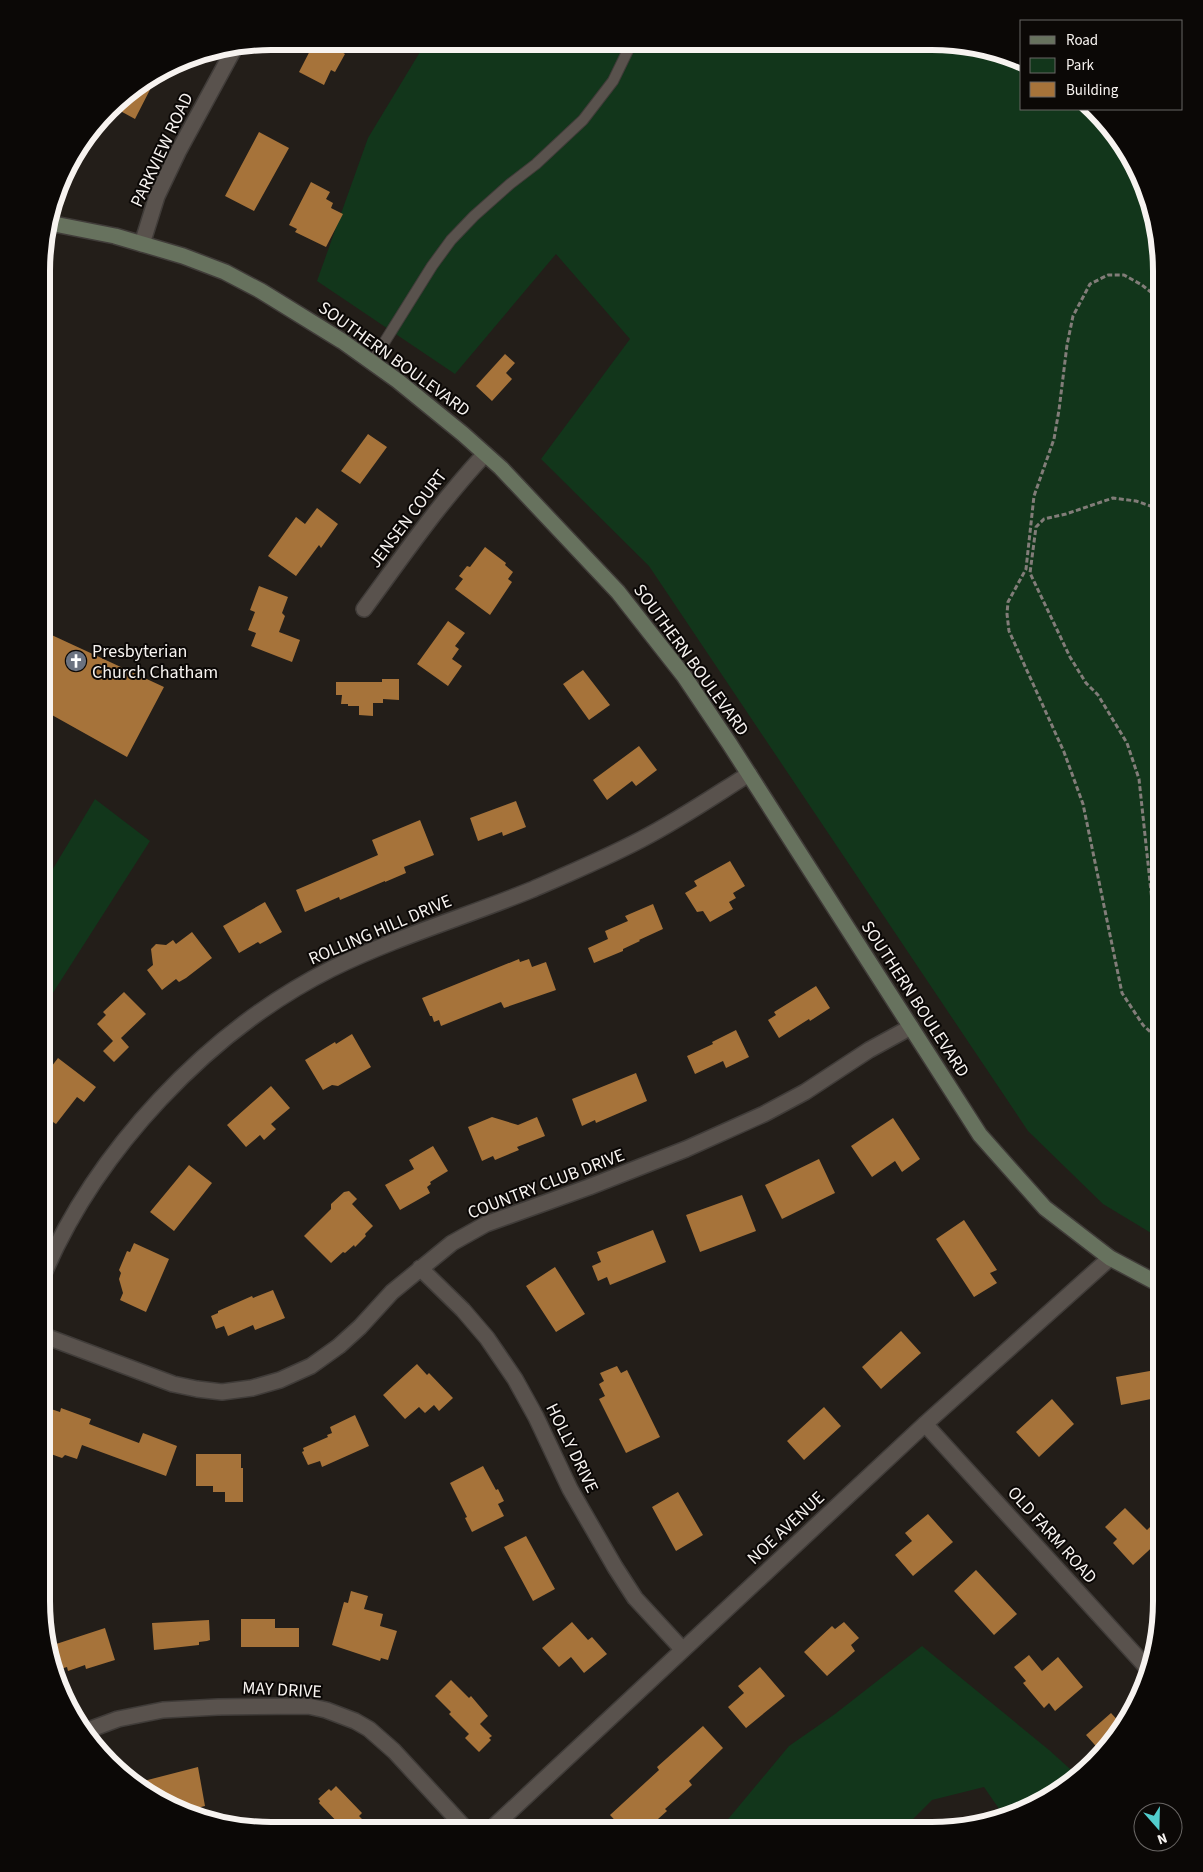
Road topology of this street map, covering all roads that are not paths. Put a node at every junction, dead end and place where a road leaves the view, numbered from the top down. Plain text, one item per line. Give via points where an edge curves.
1 (628, 50) edge
2 (231, 54) edge
3 (55, 224) edge
4 (142, 244) junction
5 (372, 362) junction
6 (485, 454) junction
7 (364, 609) dead end
8 (750, 774) junction
9 (911, 1027) junction
10 (1110, 1258) junction
11 (50, 1263) edge
12 (420, 1268) junction
13 (1153, 1281) edge
14 (50, 1339) edge
15 (925, 1424) junction
16 (683, 1650) junction
17 (1143, 1664) edge
18 (91, 1729) edge
19 (459, 1822) edge
20 (499, 1822) edge

1 - 5 lane via 613,81 583,120 451,240
2 - 4 street, PARKVIEW ROAD via 174,161
3 - 4 main road, SOUTHERN BOULEVARD
4 - 5 main road, SOUTHERN BOULEVARD via 225,272 261,290
5 - 6 main road, SOUTHERN BOULEVARD
6 - 7 street, JENSEN COURT via 426,522
6 - 8 main road, SOUTHERN BOULEVARD via 561,530 629,605 684,676
8 - 9 main road, SOUTHERN BOULEVARD
8 - 11 street, ROLLING HILL DRIVE via 641,840 530,890 362,954 306,982 256,1015 223,1041 144,1117 88,1192
9 - 10 main road, SOUTHERN BOULEVARD via 980,1135 1045,1208
9 - 12 street, COUNTRY CLUB DRIVE via 764,1114 686,1149 486,1224 452,1243
10 - 13 main road, SOUTHERN BOULEVARD
10 - 15 street, NOE AVENUE
12 - 14 street, COUNTRY CLUB DRIVE via 323,1359 280,1380 252,1388 222,1392 172,1384
12 - 16 street, HOLLY DRIVE via 463,1310 493,1346 536,1417 570,1489 615,1567 635,1598
15 - 16 street, NOE AVENUE
15 - 17 street, OLD FARM ROAD
16 - 20 street, NOE AVENUE
18 - 19 street, MAY DRIVE via 118,1719 163,1710 308,1706 326,1710 369,1729 394,1751

